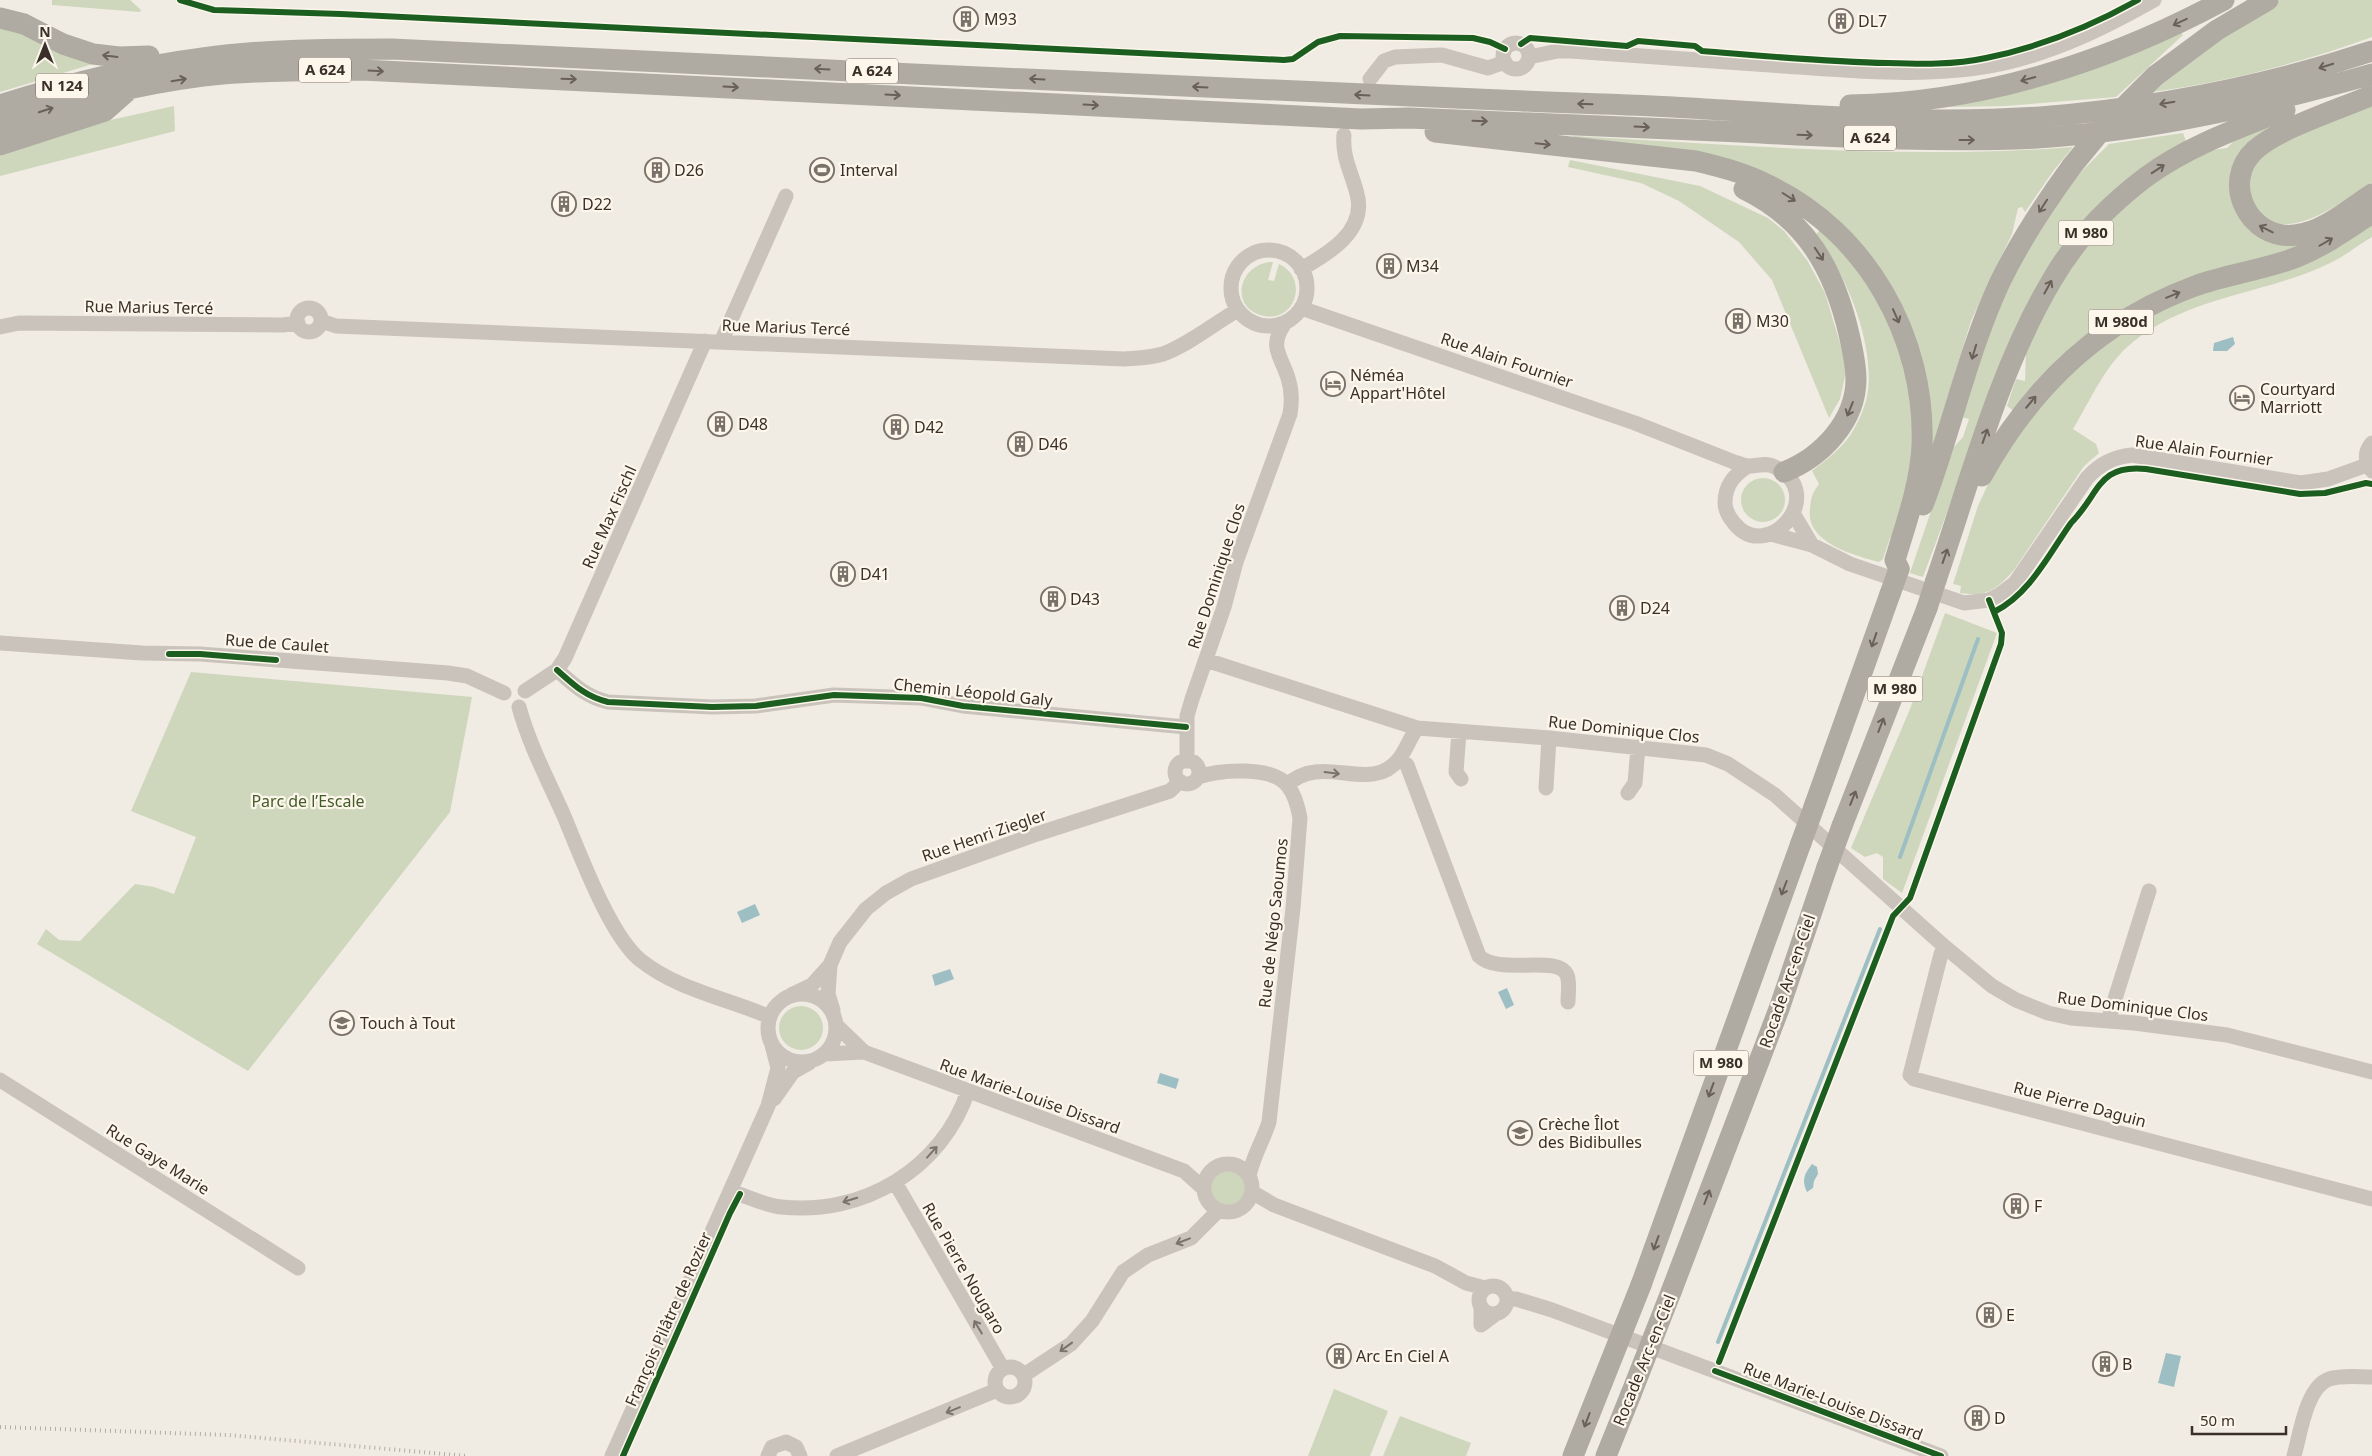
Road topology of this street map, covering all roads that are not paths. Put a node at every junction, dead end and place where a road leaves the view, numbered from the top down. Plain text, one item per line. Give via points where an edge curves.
1 (2154, 0) edge
2 (2224, 0) edge
3 (2247, 0) edge
4 (2268, 0) edge
5 (0, 18) edge
6 (333, 49) junction
7 (2372, 52) edge
8 (1529, 57) junction
9 (1504, 62) junction
10 (2155, 76) junction
11 (2372, 76) edge
12 (1370, 79) dead end
13 (128, 80) junction
14 (2372, 95) edge
15 (0, 106) edge
16 (1686, 108) junction
17 (1361, 119) junction
18 (0, 126) edge
19 (1344, 135) dead end
20 (0, 145) edge
21 (1591, 149) junction
22 (2372, 194) edge
23 (786, 196) dead end
24 (2372, 213) edge
25 (1301, 269) junction
26 (1301, 308) junction
27 (1238, 310) junction
28 (1254, 323) junction
29 (1285, 323) junction
30 (0, 327) edge
31 (705, 341) junction
32 (721, 342) junction
33 (1288, 376) junction
34 (2372, 443) edge
35 (1700, 448) junction
36 (1748, 466) junction
37 (2370, 468) edge
38 (1784, 472) junction
39 (1728, 486) junction
40 (1793, 513) junction
41 (1953, 532) junction
42 (1771, 534) junction
43 (1812, 545) junction
44 (1899, 569) junction
45 (0, 635) edge
46 (0, 643) edge
47 (44, 647) junction
48 (1206, 660) junction
49 (557, 670) junction
50 (525, 691) junction
51 (504, 693) junction
52 (518, 707) junction
53 (1186, 727) junction
54 (1416, 728) junction
55 (1459, 732) junction
56 (1549, 738) junction
57 (1638, 747) junction
58 (1400, 758) junction
59 (1198, 769) junction
60 (1461, 779) dead end
61 (1287, 784) junction
62 (1546, 788) dead end
63 (1628, 793) dead end
64 (2149, 891) dead end
65 (1945, 947) junction
66 (830, 965) junction
67 (791, 995) junction
68 (1568, 1002) dead end
69 (770, 1017) junction
70 (835, 1019) junction
71 (2108, 1021) junction
72 (772, 1045) junction
73 (864, 1052) junction
74 (819, 1058) junction
75 (2372, 1072) edge
76 (0, 1080) edge
77 (968, 1091) junction
78 (768, 1106) junction
79 (1253, 1157) junction
80 (1236, 1165) junction
81 (1212, 1170) junction
82 (1184, 1171) junction
83 (1249, 1176) junction
84 (896, 1184) junction
85 (1204, 1189) junction
86 (730, 1190) junction
87 (1250, 1196) junction
88 (2372, 1199) edge
89 (1219, 1210) junction
90 (298, 1268) dead end
91 (1482, 1298) junction
92 (1503, 1306) junction
93 (1003, 1369) junction
94 (1024, 1375) junction
95 (2372, 1377) edge
96 (997, 1390) junction
97 (612, 1456) edge
98 (768, 1456) edge
99 (800, 1456) edge
100 (837, 1456) edge
101 (1573, 1456) edge
102 (1606, 1456) edge
103 (1941, 1456) edge
104 (2294, 1456) edge

1 - 8 street via 2097,32 2038,54 1944,72 1874,72 1571,51
2 -> 16 highway via 2092,61 2001,87 1868,105
3 - 10 highway, M 980
4 - 10 highway, M 980 via 2217,30
6 -> 5 highway via 273,43 152,56 93,54 24,24
6 - 13 highway, A 624 via 204,57
16 -> 6 highway, A 624
7 -> 16 highway, A 624 via 2289,77 2220,93 2127,109 2036,117 1876,119
8 - 9 street via 1526,65 1519,69
8 - 9 street via 1525,46 1512,43 1503,53
9 - 12 street via 1488,68 1442,55 1395,57 1384,61
10 -> 44 highway, M 980, bridge via 2105,126 2072,166 2025,235 2000,283
17 -> 11 highway, A 624 via 1409,118 1915,139 2040,137 2127,129 2195,118
41 -> 11 highway, M 980 via 1999,394 2026,329 2052,278 2094,224 2146,177 2193,149
13 - 15 highway, N 124 via 63,86
13 -> 17 highway, A 624 via 362,70
18 -> 13 highway, A 624
13 - 20 highway via 105,111
22 -> 14 highway via 2314,229 2287,236 2266,230 2253,221 2242,203 2239,189 2246,161 2262,145
17 -> 21 highway via 1407,130
19 - 25 street via 1344,156 1358,196 1356,220 1350,233 1338,245
21 -> 38 highway via 1715,178 1761,197 1803,234 1827,267 1843,308 1853,353 1854,398 1844,422 1832,438 1809,458
21 -> 44 highway, M 980 via 1696,162 1734,171 1768,185 1817,216 1870,270 1906,338 1921,401 1920,470 1895,560
23 - 32 street
41 -> 24 highway, M 980d via 1962,525 1982,476 2014,422 2047,383 2091,343 2164,298 2295,257 2329,241
25 - 26 street via 1306,282 1306,296
25 - 27 street via 1284,254 1261,251 1250,255 1241,262 1232,282 1233,302
26 - 29 street
26 - 35 street, Rue Alain Fournier
27 - 28 street
27 - 32 street, Rue Marius Tercé via 1163,354 1131,359
28 - 29 street via 1264,326
28 - 33 street, Rue Dominique Clos
29 - 33 street, Rue Dominique Clos via 1278,332 1276,346
30 - 31 street, Rue Marius Tercé via 19,323 283,325 298,324 299,314 307,308 316,310 321,320 336,326
31 - 32 street, Rue Marius Tercé
31 - 49 street, Rue Max Fischl
33 - 48 street, Rue Dominique Clos via 1290,414 1239,555
34 - 37 street, Rue Alain Fournier via 2366,452
35 - 36 street, Rue Alain Fournier
35 - 39 street, Rue Alain Fournier via 1715,461
36 - 38 street, Rue Alain Fournier via 1767,465
36 - 39 street via 1738,472
37 - 43 street, Rue Alain Fournier via 2328,479 2300,482 2132,455 2109,460 2087,478 2015,583 1999,595 1976,603 1950,600 1850,564
38 - 40 street via 1794,487 1796,502
39 - 42 street, Rue Alain Fournier via 1725,506 1736,526 1747,533
40 - 42 street via 1785,526
40 - 43 street
102 -> 41 highway, Rocade Arc-en-Ciel / M 980, bridge via 1779,1009 1827,867
42 - 43 street, Rue Alain Fournier
44 -> 101 highway, Rocade Arc-en-Ciel / M 980, bridge via 1641,1284
45 - 47 street, Rue de Caulet
46 - 47 street, Rue de Caulet
47 - 51 street, Rue de Caulet via 200,654 448,673 466,676
48 - 53 street
48 - 54 street, Rue Dominique Clos
49 - 50 street, Rue Max Fischl
49 - 53 street, Chemin Léopold Galy via 580,691 608,702 712,707 756,706 834,695 911,697 963,706
50 - 51 street via 514,685
50 - 52 street via 526,699
51 - 52 street via 508,706
52 - 69 street via 612,924 638,958 686,987
53 - 59 street
54 - 55 street, Rue Dominique Clos
54 - 58 street
55 - 56 street, Rue Dominique Clos
55 - 60 street via 1456,772
56 - 57 street, Rue Dominique Clos
56 - 62 street
57 - 63 street via 1635,784
57 - 65 street, Rue Dominique Clos via 1706,755 1752,778
61 -> 58 street via 1317,771 1358,776 1374,774 1384,771
58 - 68 street via 1407,765 1479,956 1491,964 1553,966 1564,970 1568,976
59 - 61 street via 1256,771
59 - 66 street, Rue Henri Ziegler via 1189,784 1180,781 1170,791 1037,834 911,879 886,892 862,914 840,942
61 - 79 street, Rue de Négo Saoumos via 1300,818 1293,908 1269,1122
64 - 71 street
65 - 71 street, Rue Dominique Clos via 1992,986 2016,1000 2048,1013
65 - 88 street, Rue Pierre Daguin via 1910,1075 1914,1079
66 - 67 street, Rue Henri Ziegler via 812,986
66 - 70 street, Rue Henri Ziegler via 828,994
67 - 69 street via 780,1002
67 - 70 street via 815,996 827,1004
69 - 72 street via 768,1026
70 - 73 street, Rue Marie-Louise Dissard
70 - 74 street via 834,1043
71 - 75 street, Rue Dominique Clos via 2227,1035
72 - 74 street via 786,1058 804,1062
72 - 78 street via 778,1068
73 - 74 street, Rue Marie-Louise Dissard
73 - 77 street, Rue Marie-Louise Dissard
74 - 78 street via 793,1072
76 - 90 street, Rue Gaye Marie
77 - 82 street, Rue Marie-Louise Dissard
84 -> 77 street via 947,1136
78 - 86 street
79 - 80 street
79 - 83 street
80 - 81 street via 1223,1164
80 - 83 street
81 - 82 street, Rue Marie-Louise Dissard
81 - 85 street
82 - 85 street, Rue Marie-Louise Dissard
83 - 87 street
84 -> 86 street via 813,1209 779,1207
93 -> 84 street, Rue Pierre Nougaro
85 - 89 street via 1209,1202
86 - 97 street
87 - 89 street via 1236,1211
87 - 91 street, Rue Marie-Louise Dissard via 1262,1206 1274,1205 1435,1266 1466,1283
89 -> 94 street via 1191,1238 1148,1255 1123,1272 1092,1321 1071,1344
91 - 92 street, Rue Marie-Louise Dissard via 1488,1312
91 - 92 street, Rue Marie-Louise Dissard via 1498,1287 1504,1292
92 - 103 street, Rue Marie-Louise Dissard via 1529,1304 1552,1310
93 - 94 street via 1014,1368
93 - 96 street via 995,1379
94 - 96 street via 1024,1387 1018,1396 1008,1397
95 - 104 street via 2342,1377 2318,1386 2311,1397
96 -> 100 street
98 - 99 street via 772,1447 786,1442 796,1447

